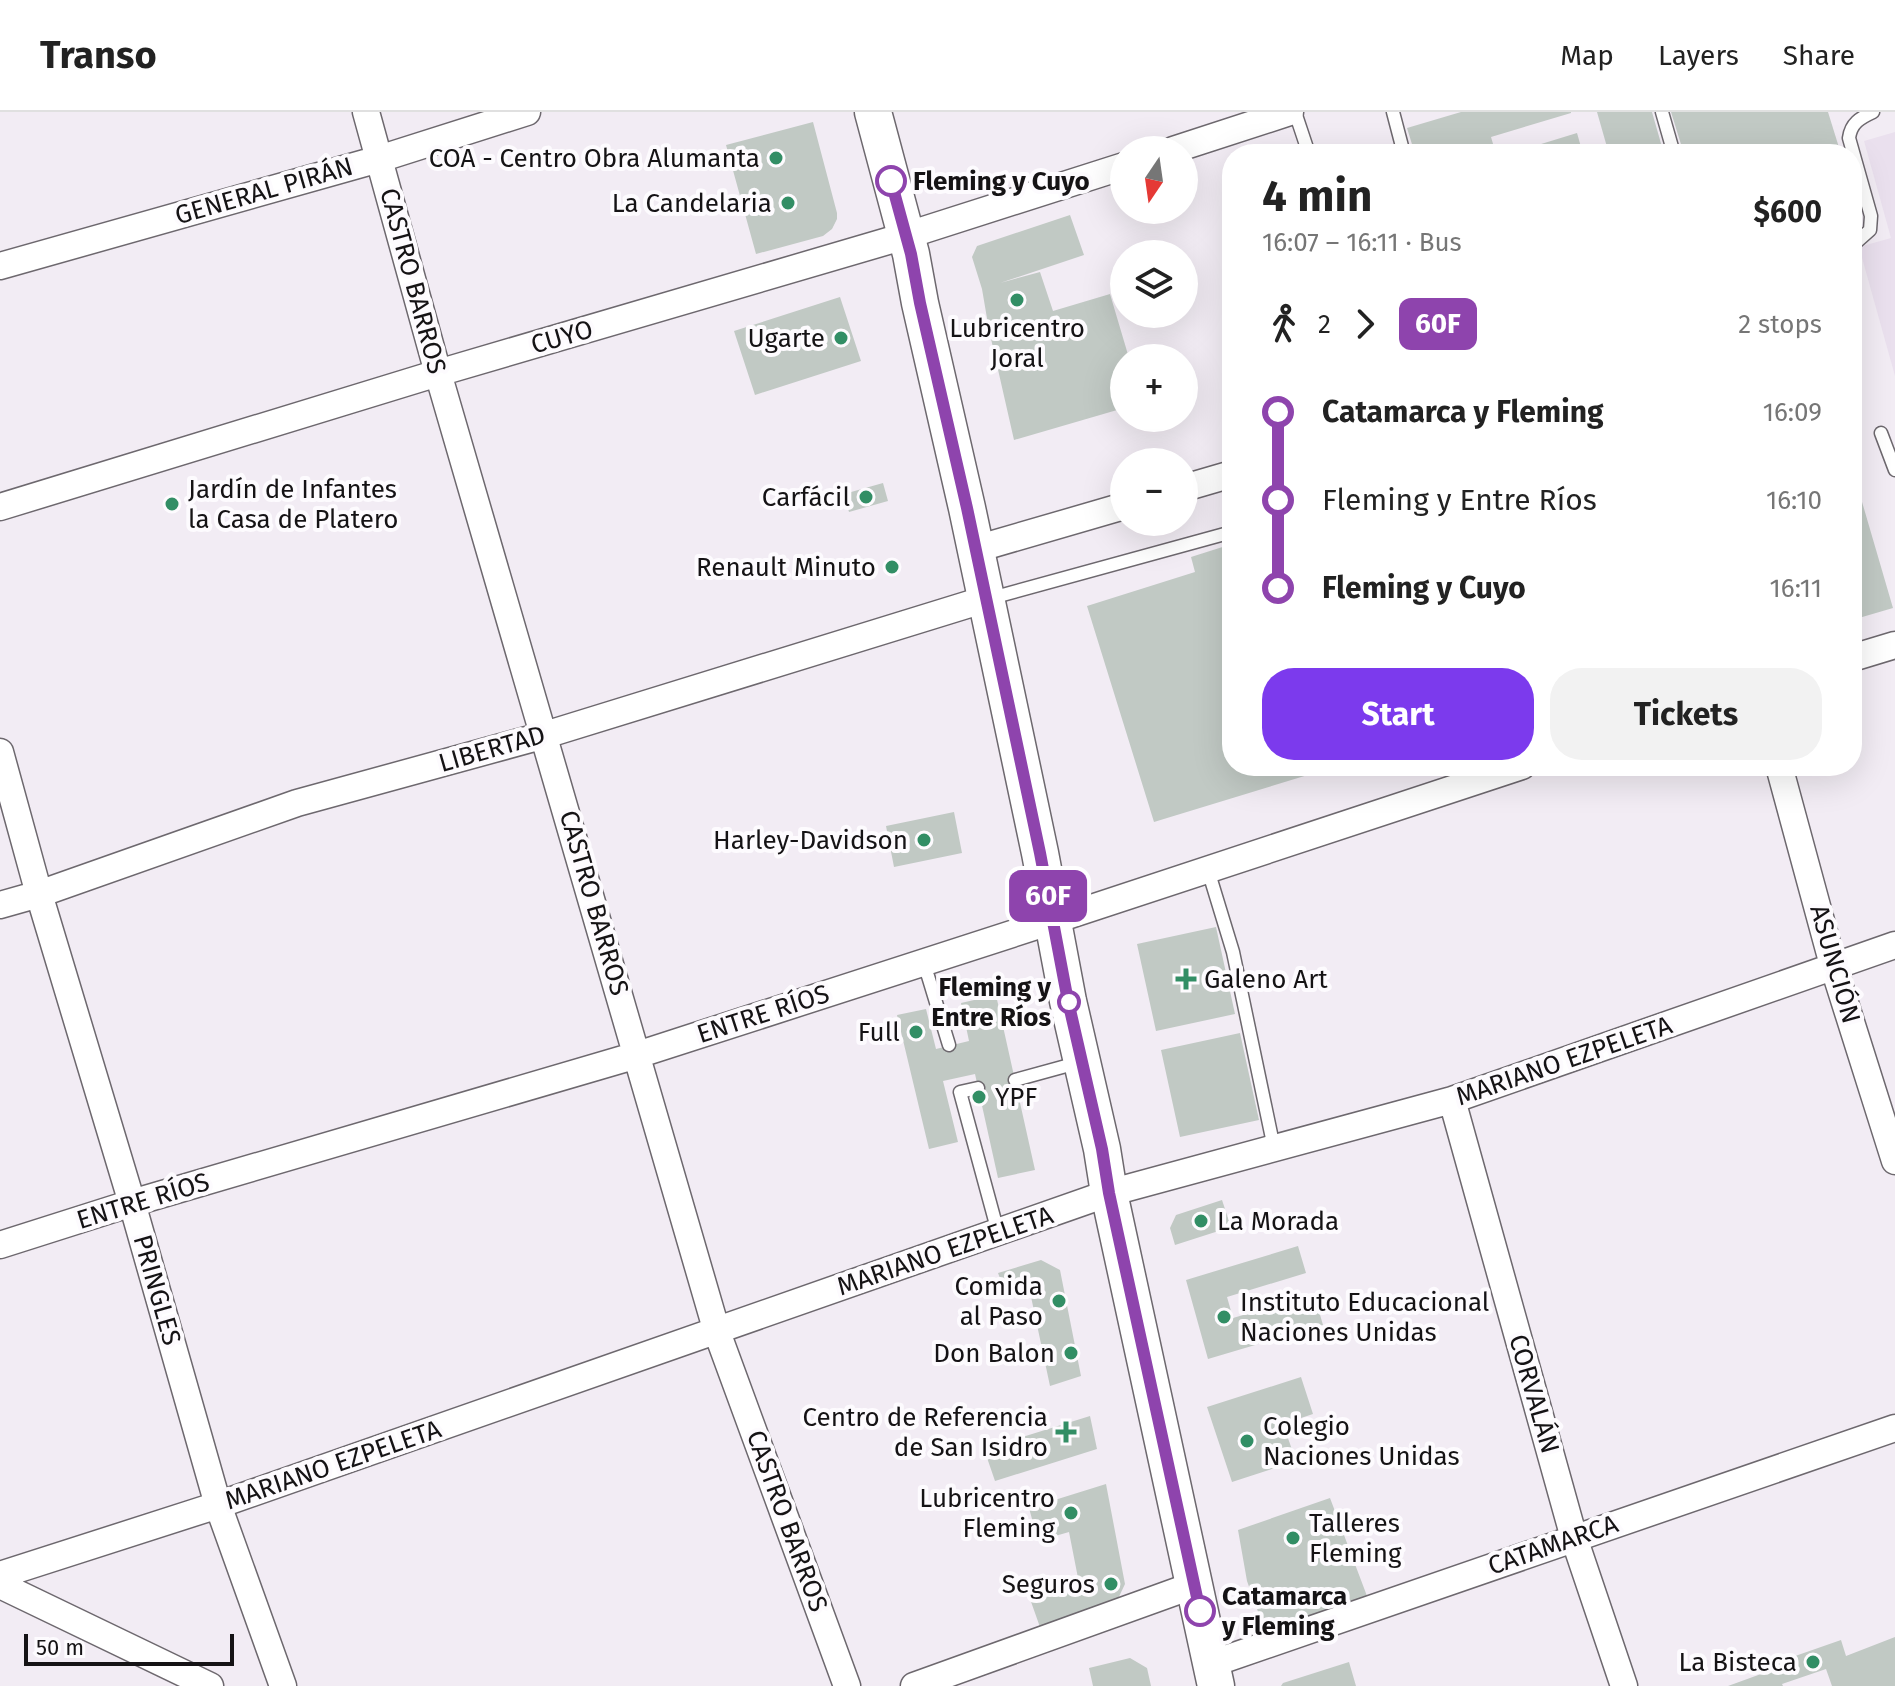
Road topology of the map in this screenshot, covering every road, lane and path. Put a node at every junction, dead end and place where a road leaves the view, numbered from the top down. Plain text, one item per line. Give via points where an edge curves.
1 (366, 112) edge
2 (527, 112) edge
3 (873, 112) edge
4 (1293, 112) edge
5 (1393, 112) edge
6 (1662, 112) edge
7 (1873, 112) edge
8 (1198, 142) edge
9 (1305, 144) edge
10 (1401, 144) edge
11 (1671, 144) edge
12 (1851, 144) edge
13 (379, 159) junction
14 (1110, 170) edge
15 (1862, 184) edge
16 (905, 236) junction
17 (1862, 237) edge
18 (0, 266) edge
19 (438, 373) junction
20 (1881, 433) dead end
21 (1895, 470) edge
22 (1222, 477) edge
23 (1198, 484) edge
24 (0, 507) edge
25 (1110, 510) edge
26 (1222, 535) edge
27 (976, 549) junction
28 (986, 599) junction
29 (1895, 645) edge
30 (1862, 655) edge
31 (545, 735) junction
32 (0, 752) edge
33 (1492, 776) edge
34 (1782, 776) edge
35 (1208, 870) junction
36 (39, 894) junction
37 (0, 905) edge
38 (1052, 921) junction
39 (1895, 945) edge
40 (922, 963) junction
41 (1833, 965) junction
42 (949, 1045) dead end
43 (637, 1055) junction
44 (1082, 1061) junction
45 (957, 1078) dead end
46 (1015, 1080) dead end
47 (978, 1088) dead end
48 (960, 1092) junction
49 (1452, 1100) junction
50 (1274, 1148) junction
51 (1895, 1161) edge
52 (1109, 1193) junction
53 (132, 1203) junction
54 (998, 1232) junction
55 (0, 1245) edge
56 (717, 1332) junction
57 (1895, 1428) edge
58 (218, 1505) junction
59 (1574, 1538) junction
60 (0, 1575) edge
61 (0, 1585) edge
62 (1194, 1585) junction
63 (1214, 1675) edge
64 (210, 1686) edge
65 (283, 1686) edge
66 (847, 1686) edge
67 (914, 1686) edge
68 (1624, 1686) edge

1 - 13 street, CASTRO BARROS
2 - 13 street, GENERAL PIRÁN
3 - 16 main road
4 - 8 street
4 - 9 lane
5 - 10 lane
6 - 11 lane
7 - 12 lane via 1850,129
13 - 18 street, GENERAL PIRÁN
13 - 19 street, CASTRO BARROS
14 - 16 street, CUYO
15 - 17 lane via 1871,216 1870,230
16 - 19 street, CUYO
16 - 27 main road
19 - 24 street, CUYO
19 - 31 street, CASTRO BARROS
20 - 21 lane
22 - 23 street
25 - 27 street
26 - 28 lane
27 - 28 main road
28 - 31 street, LIBERTAD
28 - 38 main road
29 - 30 street
31 - 36 street, LIBERTAD via 297,803
31 - 43 street, CASTRO BARROS
32 - 36 street, PRINGLES
33 - 35 street, ENTRE RÍOS
34 - 41 street, ASUNCIÓN
35 - 38 street, ENTRE RÍOS
35 - 50 lane via 1233,952
36 - 37 street, LIBERTAD
36 - 53 street, PRINGLES
38 - 40 street, ENTRE RÍOS
38 - 44 main road
39 - 41 street, MARIANO EZPELETA
40 - 42 lane
40 - 43 street, ENTRE RÍOS
41 - 49 street, MARIANO EZPELETA
41 - 51 street, ASUNCIÓN
43 - 53 street, ENTRE RÍOS
43 - 56 street, CASTRO BARROS
44 - 46 lane
44 - 52 main road
45 - 48 lane
47 - 48 lane
48 - 54 lane
49 - 50 street, MARIANO EZPELETA
49 - 59 street, CORVALÁN
50 - 52 street, MARIANO EZPELETA
52 - 54 street, MARIANO EZPELETA
52 - 62 main road
53 - 55 street, ENTRE RÍOS
53 - 58 street, PRINGLES
54 - 56 street, MARIANO EZPELETA
56 - 58 street, MARIANO EZPELETA
56 - 66 street, CASTRO BARROS
57 - 59 street, CATAMARCA
58 - 60 street, MARIANO EZPELETA
58 - 65 street, PRINGLES
59 - 63 street, CATAMARCA
59 - 68 street, CORVALÁN
61 - 64 street
62 - 63 main road
62 - 67 street

